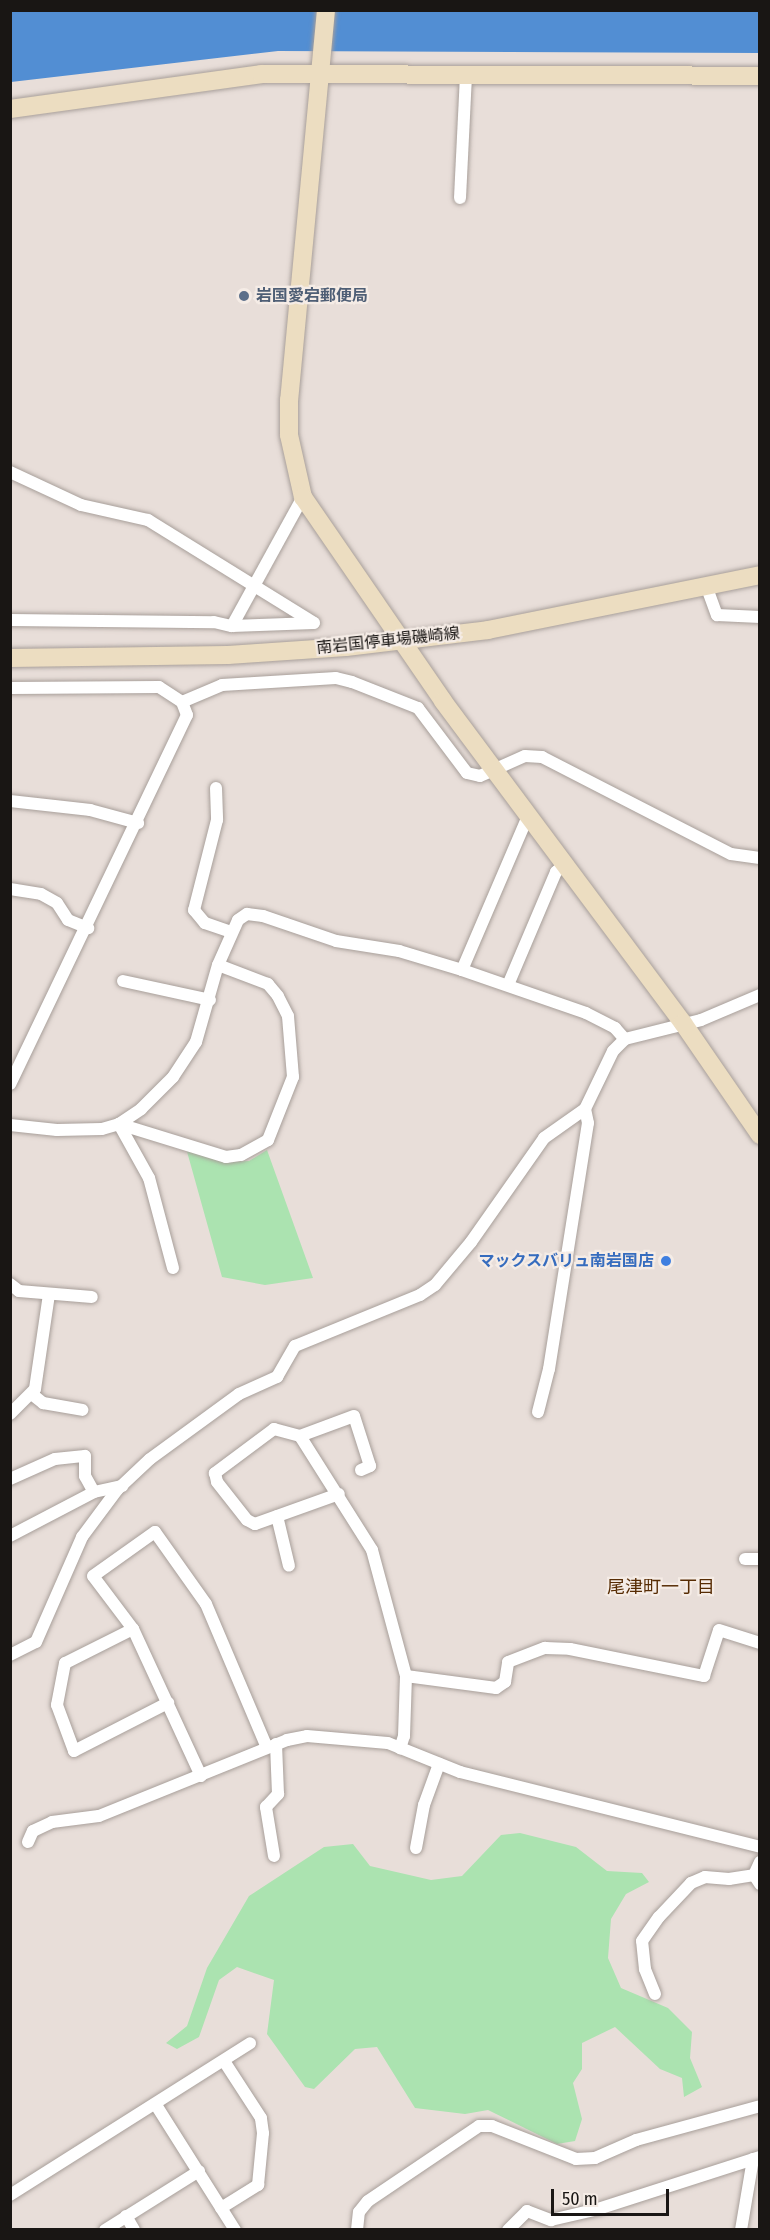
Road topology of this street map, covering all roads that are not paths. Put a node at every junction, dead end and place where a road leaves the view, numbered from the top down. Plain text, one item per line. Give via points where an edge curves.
1 (326, 10) edge
2 (321, 68) junction
3 (465, 74) junction
4 (759, 76) edge
5 (10, 109) edge
6 (460, 198) dead end
7 (10, 472) edge
8 (303, 497) junction
9 (759, 575) edge
10 (256, 586) junction
11 (707, 588) junction
12 (759, 617) edge
13 (10, 620) edge
14 (232, 626) junction
15 (401, 640) junction
16 (10, 658) edge
17 (10, 688) edge
18 (182, 702) junction
19 (494, 767) junction
20 (216, 788) dead end
21 (10, 801) edge
22 (529, 814) junction
23 (138, 823) junction
24 (759, 858) edge
25 (565, 864) junction
26 (10, 889) edge
27 (88, 928) junction
28 (231, 932) junction
29 (218, 965) junction
30 (462, 970) junction
31 (123, 981) dead end
32 (508, 985) junction
33 (759, 995) edge
34 (210, 1000) junction
35 (683, 1023) junction
36 (625, 1039) junction
37 (10, 1084) edge
38 (585, 1109) junction
39 (118, 1124) junction
40 (10, 1125) edge
41 (759, 1135) edge
42 (173, 1268) dead end
43 (10, 1284) edge
44 (49, 1294) junction
45 (92, 1297) dead end
46 (33, 1395) junction
47 (82, 1410) dead end
48 (538, 1412) dead end
49 (10, 1414) edge
50 (300, 1436) junction
51 (361, 1470) dead end
52 (10, 1479) edge
53 (122, 1486) junction
54 (94, 1492) junction
55 (339, 1494) junction
56 (277, 1516) junction
57 (10, 1536) edge
58 (745, 1558) dead end
59 (759, 1559) edge
60 (289, 1566) dead end
61 (133, 1629) junction
62 (759, 1643) edge
63 (10, 1655) edge
64 (406, 1676) junction
65 (168, 1703) junction
66 (272, 1746) junction
67 (400, 1748) junction
68 (439, 1764) junction
69 (201, 1776) junction
70 (28, 1842) dead end
71 (759, 1847) edge
72 (416, 1848) dead end
73 (274, 1856) dead end
74 (759, 1862) edge
75 (757, 1879) edge
76 (655, 1994) dead end
77 (250, 2043) dead end
78 (224, 2061) junction
79 (156, 2105) junction
80 (759, 2106) edge
81 (756, 2158) edge
82 (199, 2171) junction
83 (10, 2195) edge
84 (222, 2208) junction
85 (126, 2216) junction
86 (105, 2229) edge
87 (134, 2229) edge
88 (235, 2229) edge
89 (357, 2229) edge
90 (508, 2229) edge
91 (741, 2229) edge

1 - 2 street
2 - 3 street
2 - 5 street via 181,83
2 - 8 street via 289,399 289,435
3 - 4 street
3 - 6 street
7 - 10 street via 81,505 148,520
8 - 10 street
8 - 15 street
9 - 11 street, 南岩国停車場磯崎線
10 - 14 street
10 - 14 street via 314,623
11 - 12 street via 717,615
11 - 15 street, 南岩国停車場磯崎線 via 488,630
13 - 14 street via 214,622
15 - 16 street, 南岩国停車場磯崎線 via 228,655
15 - 19 street
17 - 18 street via 159,687
18 - 19 street via 222,685 336,678 418,708 467,773 480,776
18 - 23 street via 187,715 183,728
19 - 22 street
19 - 24 street via 525,756 542,757 731,854
20 - 28 street via 218,820 194,910 205,923
21 - 23 street via 90,810
22 - 25 street
22 - 30 street
23 - 27 street
25 - 32 street via 556,872
25 - 35 street
26 - 27 street via 41,894 57,903 68,921
27 - 37 street
28 - 29 street
28 - 30 street via 247,914 263,915 336,940 399,951
29 - 34 street
29 - 39 street via 268,984 288,1016 293,1077 268,1140 249,1152 226,1156
30 - 32 street
31 - 34 street
32 - 36 street via 586,1013 615,1028
33 - 35 street via 732,1009
34 - 39 street via 196,1042 173,1077
35 - 36 street
35 - 41 street
36 - 38 street via 613,1051
38 - 48 street via 588,1123 549,1369
38 - 53 street via 543,1138 471,1242 435,1285 420,1295 295,1346 277,1377 239,1394 150,1459
39 - 40 street via 102,1129 57,1130
39 - 42 street via 149,1178
43 - 44 street via 19,1291
44 - 45 street
44 - 46 street
46 - 47 street via 44,1403
46 - 49 street
50 - 51 street via 354,1416 370,1466
50 - 55 street
50 - 56 street via 274,1429 215,1473 217,1482 247,1520 255,1524
52 - 54 street via 55,1459 85,1456 85,1476
53 - 54 street
53 - 63 street via 101,1508 82,1538 36,1642
54 - 57 street
55 - 56 street
55 - 64 street via 372,1550
56 - 60 street
58 - 59 street
61 - 65 street
61 - 65 street via 65,1663 57,1706 74,1751
61 - 66 street via 93,1576 155,1532 206,1604
62 - 64 street via 719,1630 704,1676 570,1649 545,1648 508,1662 505,1682 496,1688
64 - 67 street
65 - 69 street
66 - 67 street via 308,1736 388,1743
66 - 69 street
66 - 73 street via 278,1794 266,1807
67 - 68 street
68 - 71 street via 584,1805
68 - 72 street via 424,1805
69 - 70 street via 99,1816 52,1822 33,1831
74 - 75 street
75 - 76 street via 705,1877 691,1883 659,1917 642,1941 645,1969
77 - 78 street
78 - 79 street
78 - 84 street via 261,2118 263,2133 258,2186
79 - 82 street
79 - 83 street
80 - 89 street via 636,2140 596,2158 576,2159 492,2126 479,2126 368,2201 359,2212
81 - 90 street via 598,2209 551,2220 526,2211
81 - 91 street
82 - 84 street
82 - 85 street
84 - 88 street
85 - 86 street
85 - 87 street

